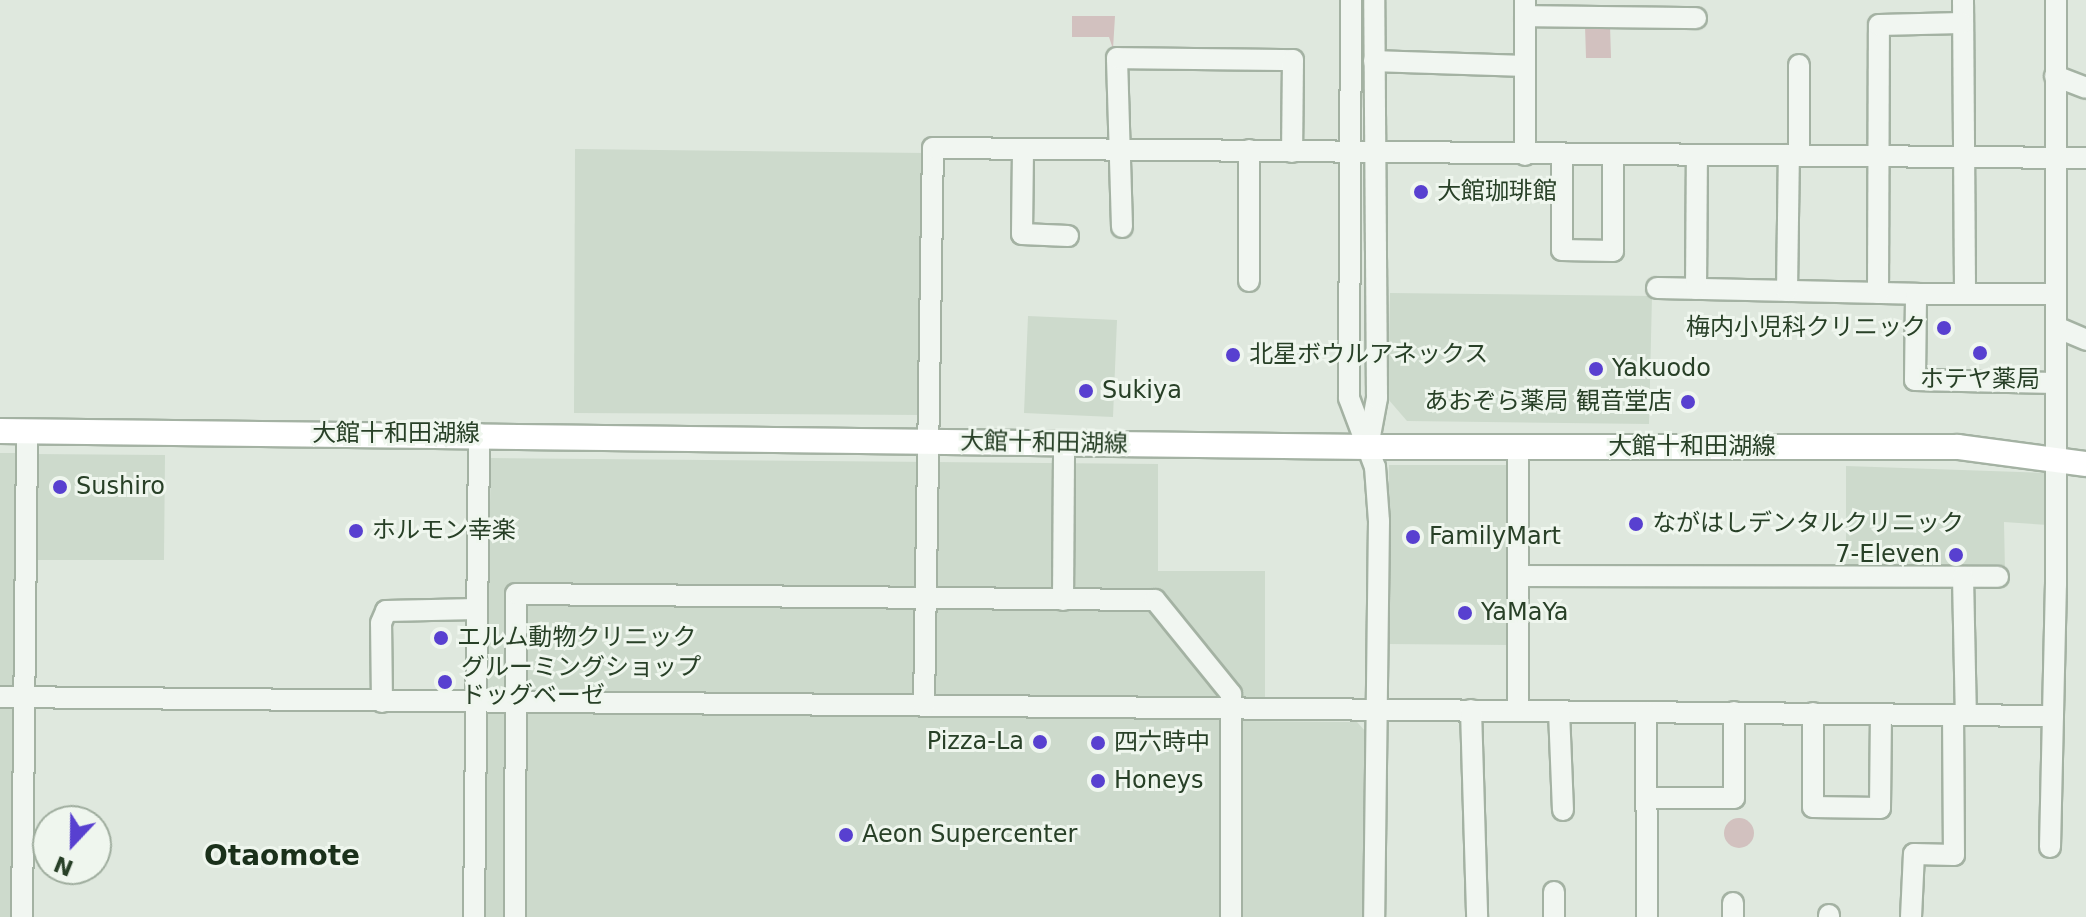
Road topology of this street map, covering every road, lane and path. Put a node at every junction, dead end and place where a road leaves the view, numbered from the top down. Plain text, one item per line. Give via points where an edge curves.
1 (1351, 0) edge
2 (1374, 0) edge
3 (1963, 0) edge
4 (2056, 0) edge
5 (1525, 8) edge
6 (1611, 9) edge
7 (1696, 18) dead end
8 (1962, 23) junction
9 (1374, 61) junction
10 (1799, 65) dead end
11 (1524, 66) junction
12 (2055, 76) junction
13 (2086, 88) edge
14 (1121, 150) junction
15 (1249, 150) junction
16 (1023, 151) junction
17 (1292, 152) junction
18 (1350, 154) junction
19 (1376, 154) junction
20 (1525, 155) junction
21 (1562, 155) junction
22 (1613, 155) junction
23 (1697, 155) junction
24 (1794, 156) junction
25 (1879, 156) junction
26 (1963, 156) junction
27 (2054, 157) junction
28 (2086, 158) edge
29 (1122, 227) dead end
30 (1068, 236) dead end
31 (1249, 281) dead end
32 (1657, 288) dead end
33 (1696, 289) junction
34 (1787, 291) junction
35 (1878, 293) junction
36 (1916, 294) junction
37 (1965, 294) junction
38 (2056, 294) junction
39 (2056, 327) junction
40 (2086, 340) edge
41 (2055, 383) junction
42 (0, 431) edge
43 (27, 431) junction
44 (479, 434) junction
45 (926, 442) junction
46 (1064, 444) junction
47 (1368, 447) junction
48 (1518, 447) junction
49 (2053, 458) junction
50 (2086, 464) edge
51 (1518, 576) junction
52 (1963, 577) junction
53 (1998, 577) dead end
54 (925, 598) junction
55 (1063, 600) junction
56 (477, 609) junction
57 (0, 697) edge
58 (25, 698) junction
59 (382, 702) junction
60 (476, 702) junction
61 (516, 702) junction
62 (924, 706) junction
63 (1232, 708) junction
64 (1375, 710) junction
65 (1471, 710) junction
66 (1518, 710) junction
67 (1559, 711) junction
68 (1646, 712) junction
69 (1734, 712) junction
70 (1813, 713) junction
71 (1881, 715) junction
72 (1959, 715) junction
73 (2053, 716) junction
74 (1646, 798) junction
75 (1563, 810) dead end
76 (2050, 847) dead end
77 (1554, 892) dead end
78 (22, 917) edge
79 (474, 917) edge
80 (515, 917) edge
81 (1231, 917) edge
82 (1374, 917) edge
83 (1477, 917) edge
84 (1554, 917) edge
85 (1647, 917) edge
86 (1911, 917) edge

1 - 18 street
2 - 9 street
3 - 8 street
4 - 12 street
5 - 6 street
5 - 11 street
6 - 7 street
8 - 25 street via 1879,25
8 - 26 street
9 - 11 street
9 - 19 street
10 - 24 street
11 - 20 street
12 - 13 street
12 - 27 street
14 - 15 street
14 - 16 street
14 - 17 street via 1117,58 1293,60
14 - 29 street
15 - 17 street
15 - 31 street
16 - 30 street via 1022,234
16 - 45 street via 933,148
17 - 18 street
18 - 19 street
18 - 47 street via 1349,398
19 - 20 street
19 - 47 street via 1377,398
20 - 21 street
21 - 22 street
21 - 22 street via 1562,250 1613,251
22 - 23 street
23 - 24 street
23 - 33 street
24 - 25 street
24 - 34 street
25 - 26 street
25 - 35 street
26 - 27 street
26 - 37 street
27 - 28 street
27 - 38 street
32 - 33 street
33 - 34 street
34 - 35 street
35 - 36 street
36 - 37 street
36 - 41 street via 1915,380
37 - 38 street
38 - 39 street
39 - 40 street
39 - 41 street
41 - 49 street
42 - 43 main road, 大館十和田湖線
43 - 44 main road, 大館十和田湖線
43 - 58 street
44 - 45 main road, 大館十和田湖線
44 - 56 street
45 - 46 main road, 大館十和田湖線
45 - 54 street
46 - 47 main road, 大館十和田湖線
46 - 55 street
47 - 48 main road, 大館十和田湖線
47 - 64 street via 1379,521
48 - 49 main road, 大館十和田湖線 via 1958,447
48 - 51 street
49 - 50 main road, 大館十和田湖線
49 - 73 street
51 - 52 street
51 - 66 street
52 - 53 street
52 - 72 street
54 - 55 street
54 - 61 street via 516,594
54 - 62 street
55 - 63 street via 1155,600 1230,691
56 - 59 street via 386,611 381,623
56 - 60 street
57 - 58 street
58 - 59 street
58 - 78 street
59 - 60 street
60 - 61 street
60 - 79 street
61 - 62 street
61 - 80 street
62 - 63 street
63 - 64 street
63 - 81 street
64 - 65 street
64 - 82 street
65 - 66 street
65 - 83 street
66 - 67 street
67 - 68 street
67 - 75 street
68 - 69 street
68 - 74 street
69 - 70 street
69 - 74 street via 1734,798
70 - 71 street
70 - 71 street via 1813,807 1880,808
71 - 72 street
72 - 73 street
72 - 86 street via 1954,855 1914,854
73 - 76 street
74 - 85 street
77 - 84 street

